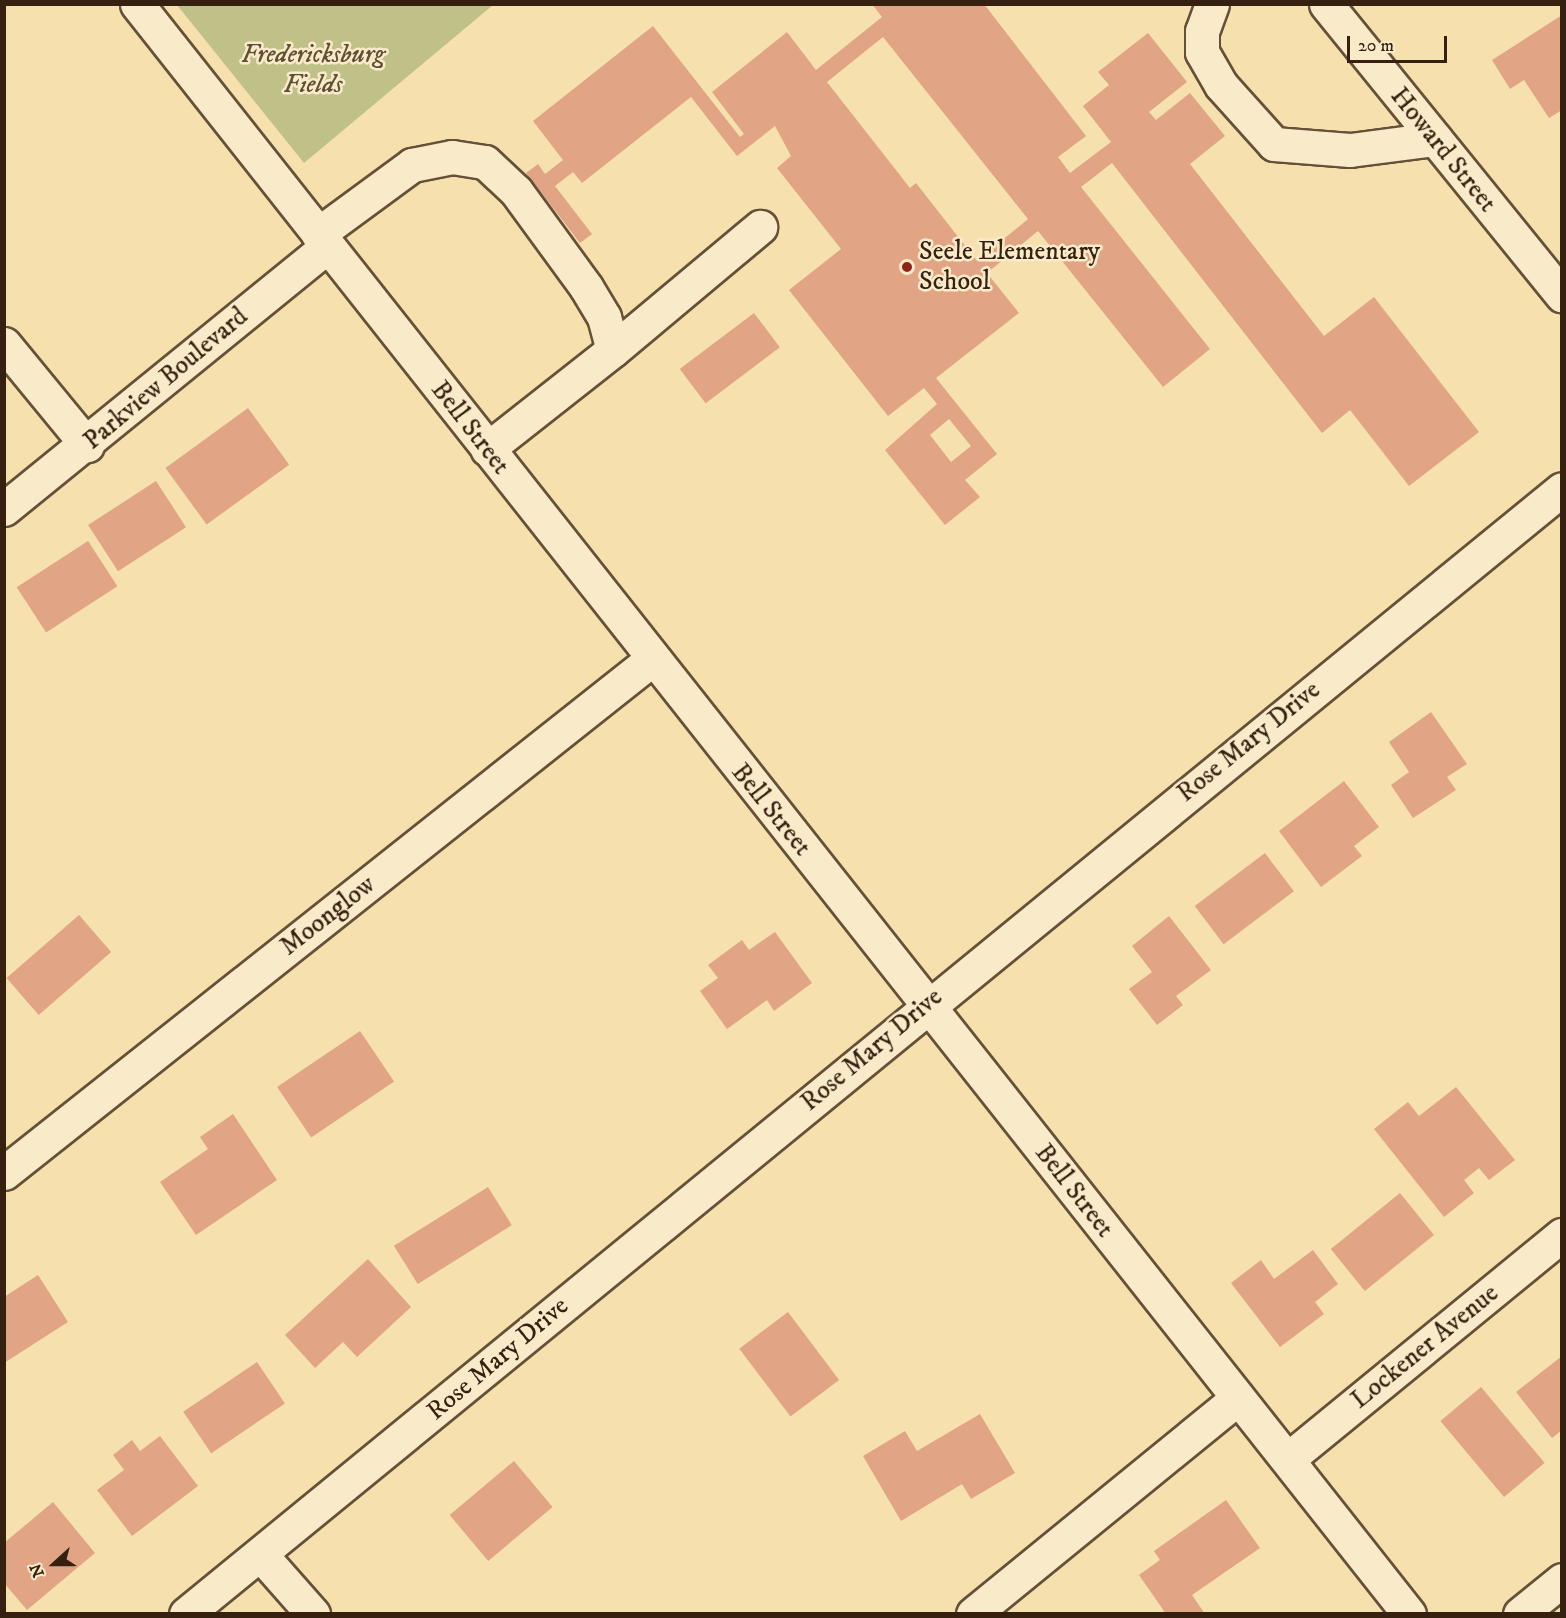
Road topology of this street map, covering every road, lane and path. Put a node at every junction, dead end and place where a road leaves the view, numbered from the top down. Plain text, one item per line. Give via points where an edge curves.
1 (137, 4) edge
2 (1212, 4) edge
3 (1326, 4) edge
4 (1435, 139) junction
5 (760, 227) dead end
6 (322, 241) junction
7 (1562, 294) edge
8 (4, 344) edge
9 (614, 350) junction
10 (87, 445) junction
11 (487, 449) junction
12 (1562, 489) edge
13 (4, 509) edge
14 (651, 660) junction
15 (927, 1005) junction
16 (4, 1173) edge
17 (1562, 1235) edge
18 (1238, 1398) junction
19 (1288, 1459) junction
20 (261, 1555) junction
21 (1562, 1580) edge
22 (186, 1614) edge
23 (313, 1614) edge
24 (973, 1614) edge
25 (1409, 1614) edge
26 (1520, 1614) edge

1 - 6 street, Bell Street
2 - 4 street via 1202,31 1202,52 1221,85 1274,144 1350,150
3 - 4 street, Howard Street
4 - 7 street, Howard Street
5 - 9 street
6 - 9 street, Parkview Boulevard via 412,165 452,157 485,162 516,191 586,287 604,317
6 - 10 street, Parkview Boulevard
6 - 11 street, Bell Street
8 - 10 street
9 - 11 street
10 - 13 street, Parkview Boulevard
11 - 14 street, Bell Street
12 - 15 street, Rose Mary Drive
14 - 15 street, Bell Street
14 - 16 street, Moonglow
15 - 18 street, Bell Street
15 - 20 street, Rose Mary Drive
17 - 19 street, Lockener Avenue
18 - 19 street, Bell Street
18 - 24 street
19 - 25 street, Bell Street
20 - 22 street, Rose Mary Drive
20 - 23 street
21 - 26 street

